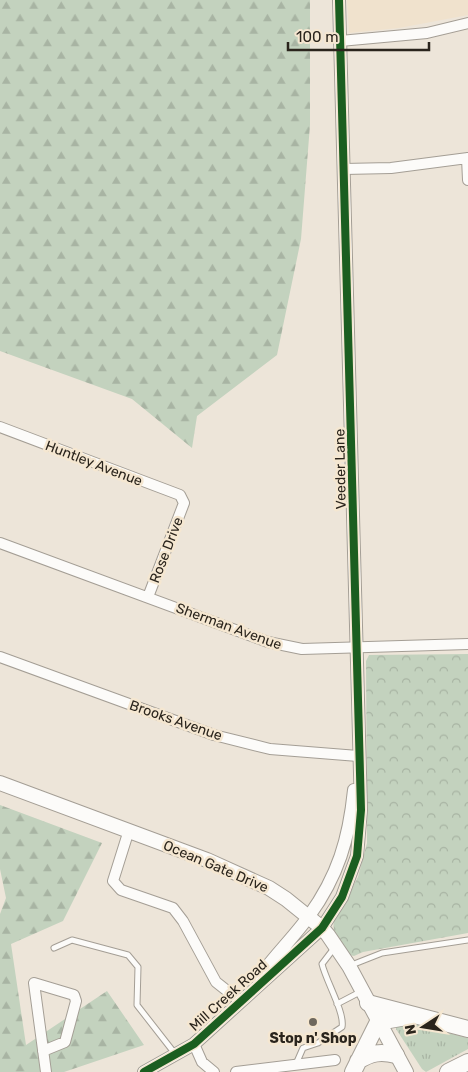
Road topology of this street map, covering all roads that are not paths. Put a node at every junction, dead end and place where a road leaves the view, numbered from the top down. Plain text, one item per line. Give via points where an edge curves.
1 (339, 0) edge
2 (468, 23) edge
3 (340, 41) junction
4 (468, 158) edge
5 (344, 169) junction
6 (468, 180) edge
7 (0, 427) edge
8 (184, 503) joint
9 (0, 543) edge
10 (148, 597) junction
11 (468, 644) edge
12 (356, 648) junction
13 (0, 657) edge
14 (358, 756) junction
15 (0, 783) edge
16 (129, 830) junction
17 (308, 917) junction
18 (322, 928) junction
19 (468, 940) edge
20 (336, 946) junction
21 (54, 948) dead end
22 (349, 966) junction
23 (365, 997) junction
24 (242, 999) junction
25 (336, 1004) junction
26 (417, 1016) junction
27 (378, 1022) junction
28 (468, 1028) edge
29 (194, 1044) junction
30 (43, 1051) junction
31 (176, 1055) junction
32 (396, 1055) junction
33 (335, 1060) dead end
34 (468, 1062) edge
35 (296, 1065) junction
36 (355, 1067) edge
37 (46, 1072) edge
38 (144, 1072) edge
39 (214, 1072) edge
40 (236, 1072) edge
41 (406, 1072) edge
42 (448, 1072) edge

1 - 3 street, Veeder Lane
2 - 3 street via 427,33
3 - 5 street, Veeder Lane
4 - 5 street via 391,168
4 - 6 street
5 - 12 street, Veeder Lane
7 - 8 street, Huntley Avenue via 180,495
8 - 10 street, Rose Drive
9 - 10 street, Sherman Avenue
10 - 12 street, Sherman Avenue via 286,647
11 - 12 street, Sherman Avenue
12 - 14 street, Veeder Lane
13 - 14 street, Brooks Avenue via 214,735 270,749
14 - 17 street, Veeder Lane via 351,815 340,861 326,891
14 - 18 street, Veeder Lane via 361,810 358,856 342,897
15 - 16 main road, Ocean Gate Drive
16 - 17 main road, Ocean Gate Drive via 246,876 269,888
16 - 24 street via 113,881 121,890 173,908 183,920 216,982
17 - 18 main road, Ocean Gate Drive
17 - 24 street, Mill Creek Road
18 - 20 main road, Ocean Gate Drive
18 - 24 street, Mill Creek Road
19 - 22 lane via 382,953
20 - 22 main road, Ocean Gate Drive
20 - 25 lane via 322,964
21 - 31 lane via 72,940 128,955 138,967 137,1005
22 - 23 main road, Ocean Gate Drive
23 - 25 lane
23 - 26 highway
23 - 27 main road, Ocean Gate Drive
24 - 29 street, Mill Creek Road
25 - 35 lane via 344,1020 342,1027 318,1043 302,1048
26 - 27 highway
26 - 28 highway
27 - 32 main road, Ocean Gate Drive
27 - 36 highway
29 - 31 street, Mill Creek Road
29 - 39 street, Mill Creek Road via 202,1062
30 - 30 street via 36,1003 34,983 74,995 76,1001 65,1042
30 - 37 street
31 - 38 street, Mill Creek Road
32 - 36 highway via 371,1053
32 - 41 main road, Ocean Gate Drive
33 - 35 street
34 - 42 highway
35 - 40 street

